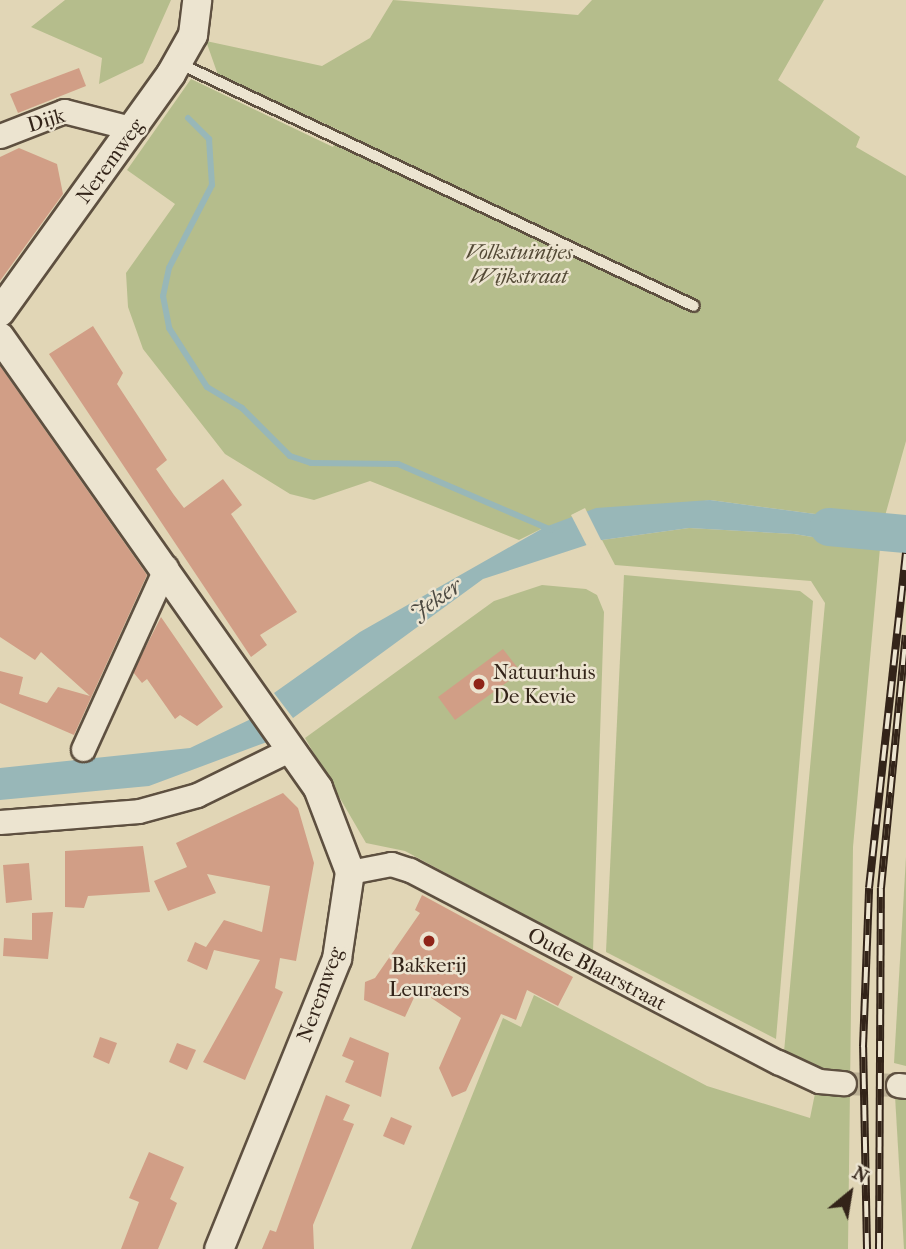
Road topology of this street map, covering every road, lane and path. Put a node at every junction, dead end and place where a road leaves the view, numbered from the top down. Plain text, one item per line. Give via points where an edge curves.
1 (197, 0) edge
2 (178, 63) junction
3 (134, 129) junction
4 (0, 136) edge
5 (694, 306) dead end
6 (0, 312) edge
7 (0, 337) edge
8 (166, 567) junction
9 (286, 741) junction
10 (83, 749) dead end
11 (0, 822) edge
12 (350, 872) junction
13 (844, 1083) tunnel mouth
14 (219, 1249) edge

1 - 2 street, Neremweg via 193,35
2 - 3 street, Neremweg
2 - 5 lane
3 - 4 street, Dijk via 64,111
3 - 6 street, Neremweg
7 - 8 street, Neremweg
8 - 9 street, Neremweg
8 - 10 street
9 - 11 street via 197,795 139,811
9 - 12 street, Neremweg via 333,816
12 - 13 street, Oude Blaarstraat via 391,864 411,870 778,1062 819,1081
12 - 14 street, Neremweg via 337,960

